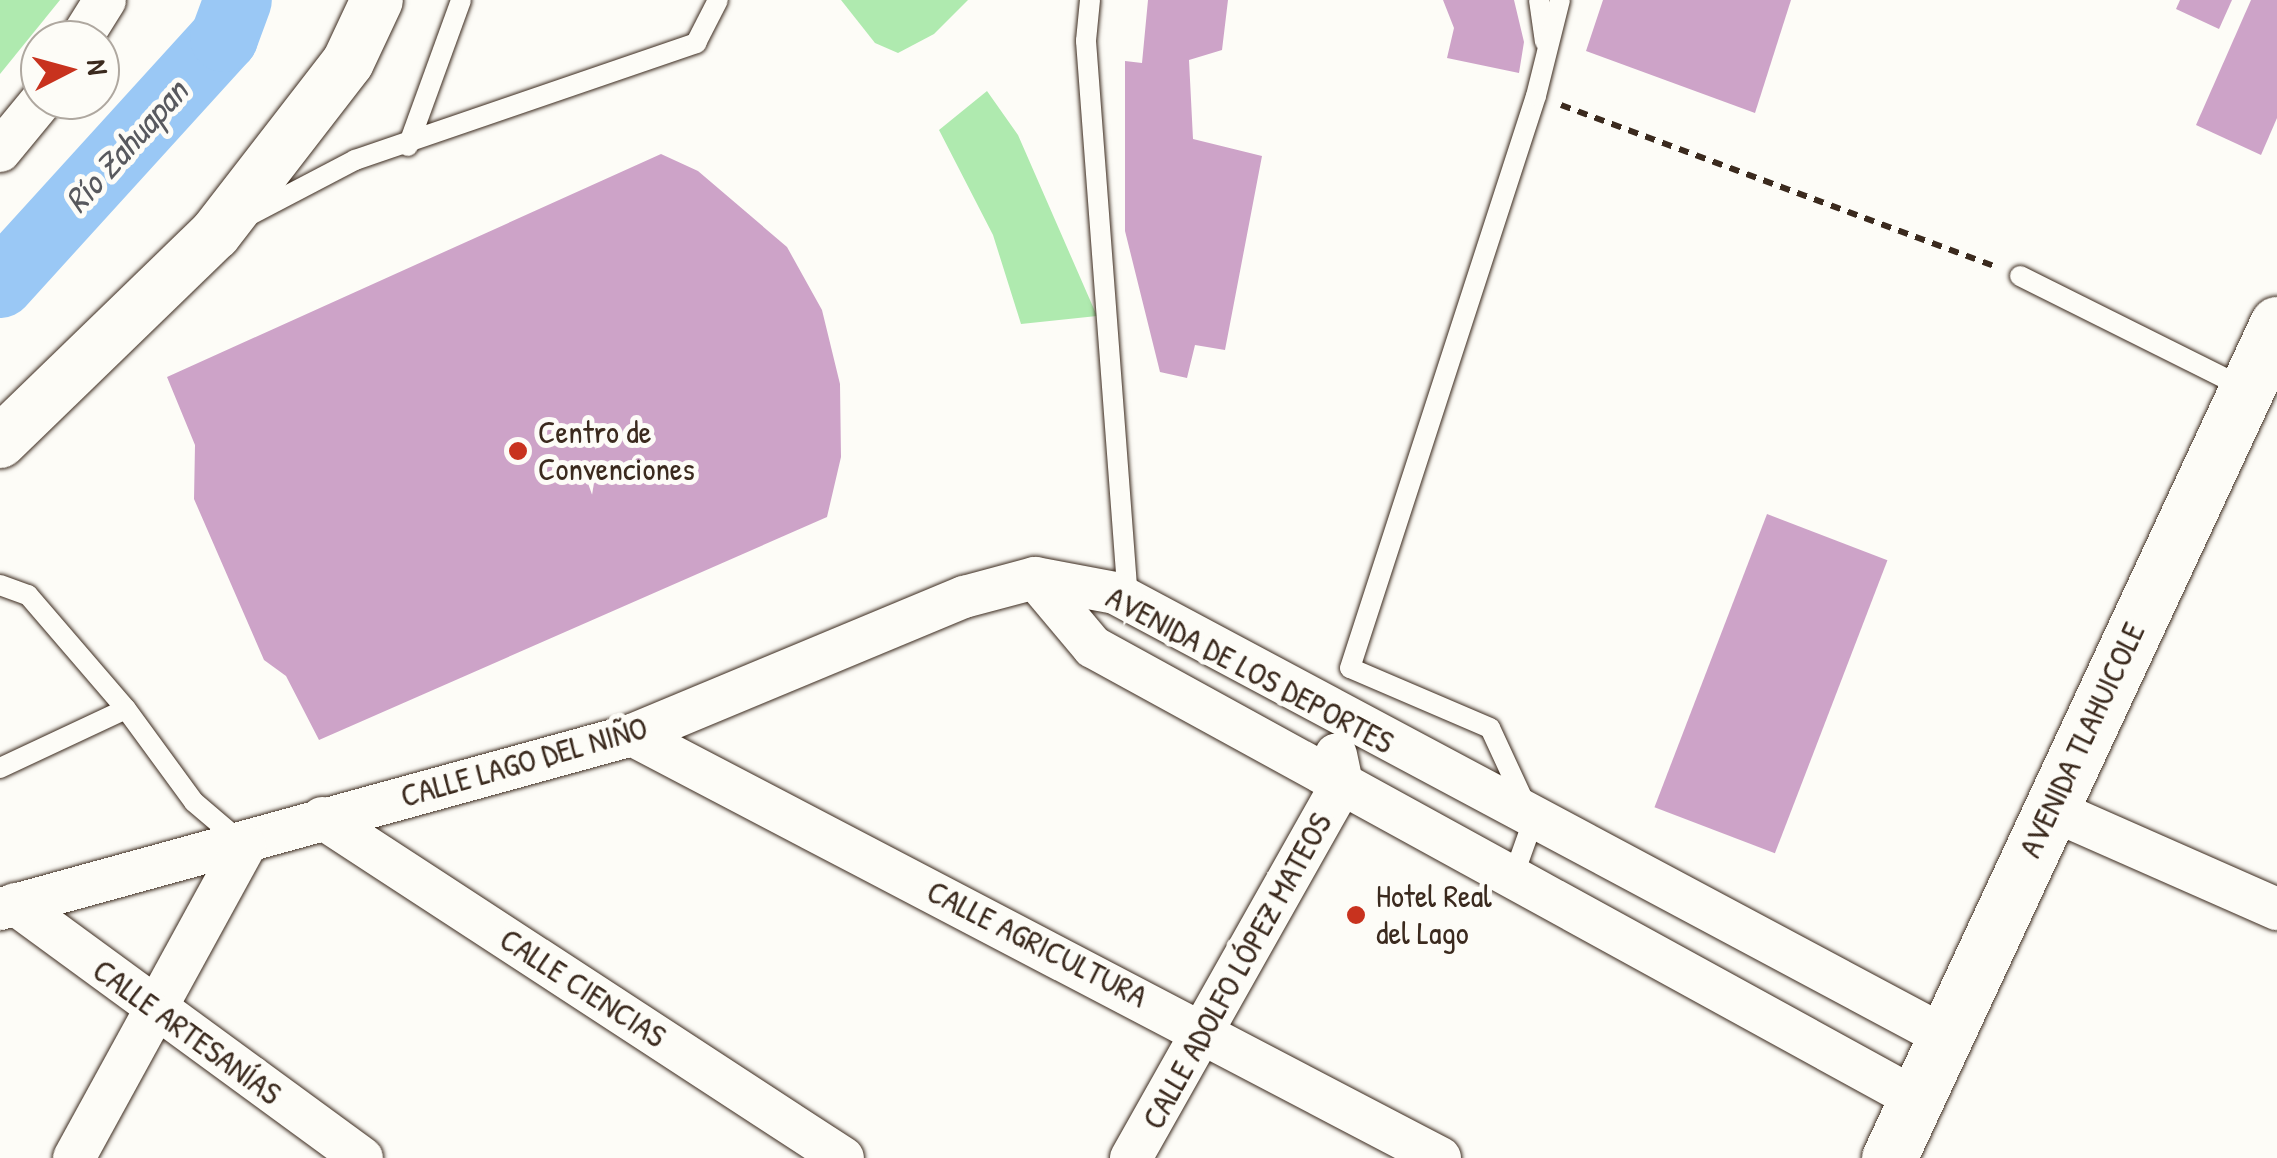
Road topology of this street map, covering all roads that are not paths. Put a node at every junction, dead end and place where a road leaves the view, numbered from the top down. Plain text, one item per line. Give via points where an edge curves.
1 (377, 0) edge
2 (460, 0) edge
3 (718, 0) edge
4 (1090, 0) edge
5 (1538, 0) edge
6 (1560, 0) edge
7 (1546, 54) junction
8 (26, 120) edge
9 (408, 146) junction
10 (0, 151) edge
11 (214, 234) junction
12 (2020, 276) road end
13 (2277, 324) edge
14 (2246, 389) junction
15 (0, 442) edge
16 (1035, 578) junction
17 (0, 585) edge
18 (1128, 600) junction
19 (126, 709) junction
20 (1342, 718) junction
21 (632, 735) junction
22 (1393, 746) junction
23 (0, 768) edge
24 (1342, 783) junction
25 (2050, 809) junction
26 (322, 818) junction
27 (1533, 821) junction
28 (245, 846) junction
29 (1513, 877) junction
30 (7, 906) edge
31 (2277, 910) edge
32 (158, 1012) junction
33 (1207, 1032) junction
34 (1946, 1037) junction
35 (1918, 1100) junction
36 (74, 1158) edge
37 (362, 1158) edge
38 (844, 1158) edge
39 (1131, 1158) edge
40 (1440, 1158) edge
41 (1890, 1158) edge

1 - 11 street via 348,62
2 - 9 lane
3 - 9 lane via 696,44
4 - 18 lane via 1086,41
5 - 7 lane
6 - 7 lane
7 - 27 lane via 1350,668 1490,728
8 - 10 street
9 - 11 lane via 356,160
11 - 15 street
12 - 14 lane
13 - 14 main road, AVENIDA TLAHUICOLE
14 - 25 main road, AVENIDA TLAHUICOLE
16 - 18 street, AVENIDA DE LOS DEPORTES
16 - 21 street, CALLE LAGO DEL NIÑO via 964,597
16 - 24 street, AVENIDA DE LOS DEPORTES via 1092,647
17 - 19 lane via 28,595
18 - 20 street, AVENIDA DE LOS DEPORTES
19 - 23 lane
19 - 28 lane via 194,802
20 - 22 street, AVENIDA DE LOS DEPORTES
20 - 24 street, CALLE ADOLFO LÓPEZ MATEOS via 1334,746
21 - 26 street, CALLE LAGO DEL NIÑO
21 - 33 street, CALLE AGRICULTURA
22 - 24 street, CALLE ADOLFO LÓPEZ MATEOS via 1370,776
22 - 27 street, AVENIDA DE LOS DEPORTES
24 - 29 street, AVENIDA DE LOS DEPORTES
24 - 33 street, CALLE ADOLFO LÓPEZ MATEOS
25 - 31 street
25 - 34 main road, AVENIDA TLAHUICOLE
26 - 28 street, CALLE LAGO DEL NIÑO
26 - 38 street, CALLE CIENCIAS
27 - 29 lane
27 - 34 street, AVENIDA DE LOS DEPORTES
28 - 30 street, CALLE LAGO DEL NIÑO
28 - 32 street
29 - 35 street, AVENIDA DE LOS DEPORTES
30 - 32 street, CALLE ARTESANÍAS
32 - 36 street
32 - 37 street, CALLE ARTESANÍAS
33 - 39 street, CALLE ADOLFO LÓPEZ MATEOS
33 - 40 street, CALLE AGRICULTURA
34 - 35 main road, AVENIDA TLAHUICOLE
35 - 41 main road, AVENIDA TLAHUICOLE

